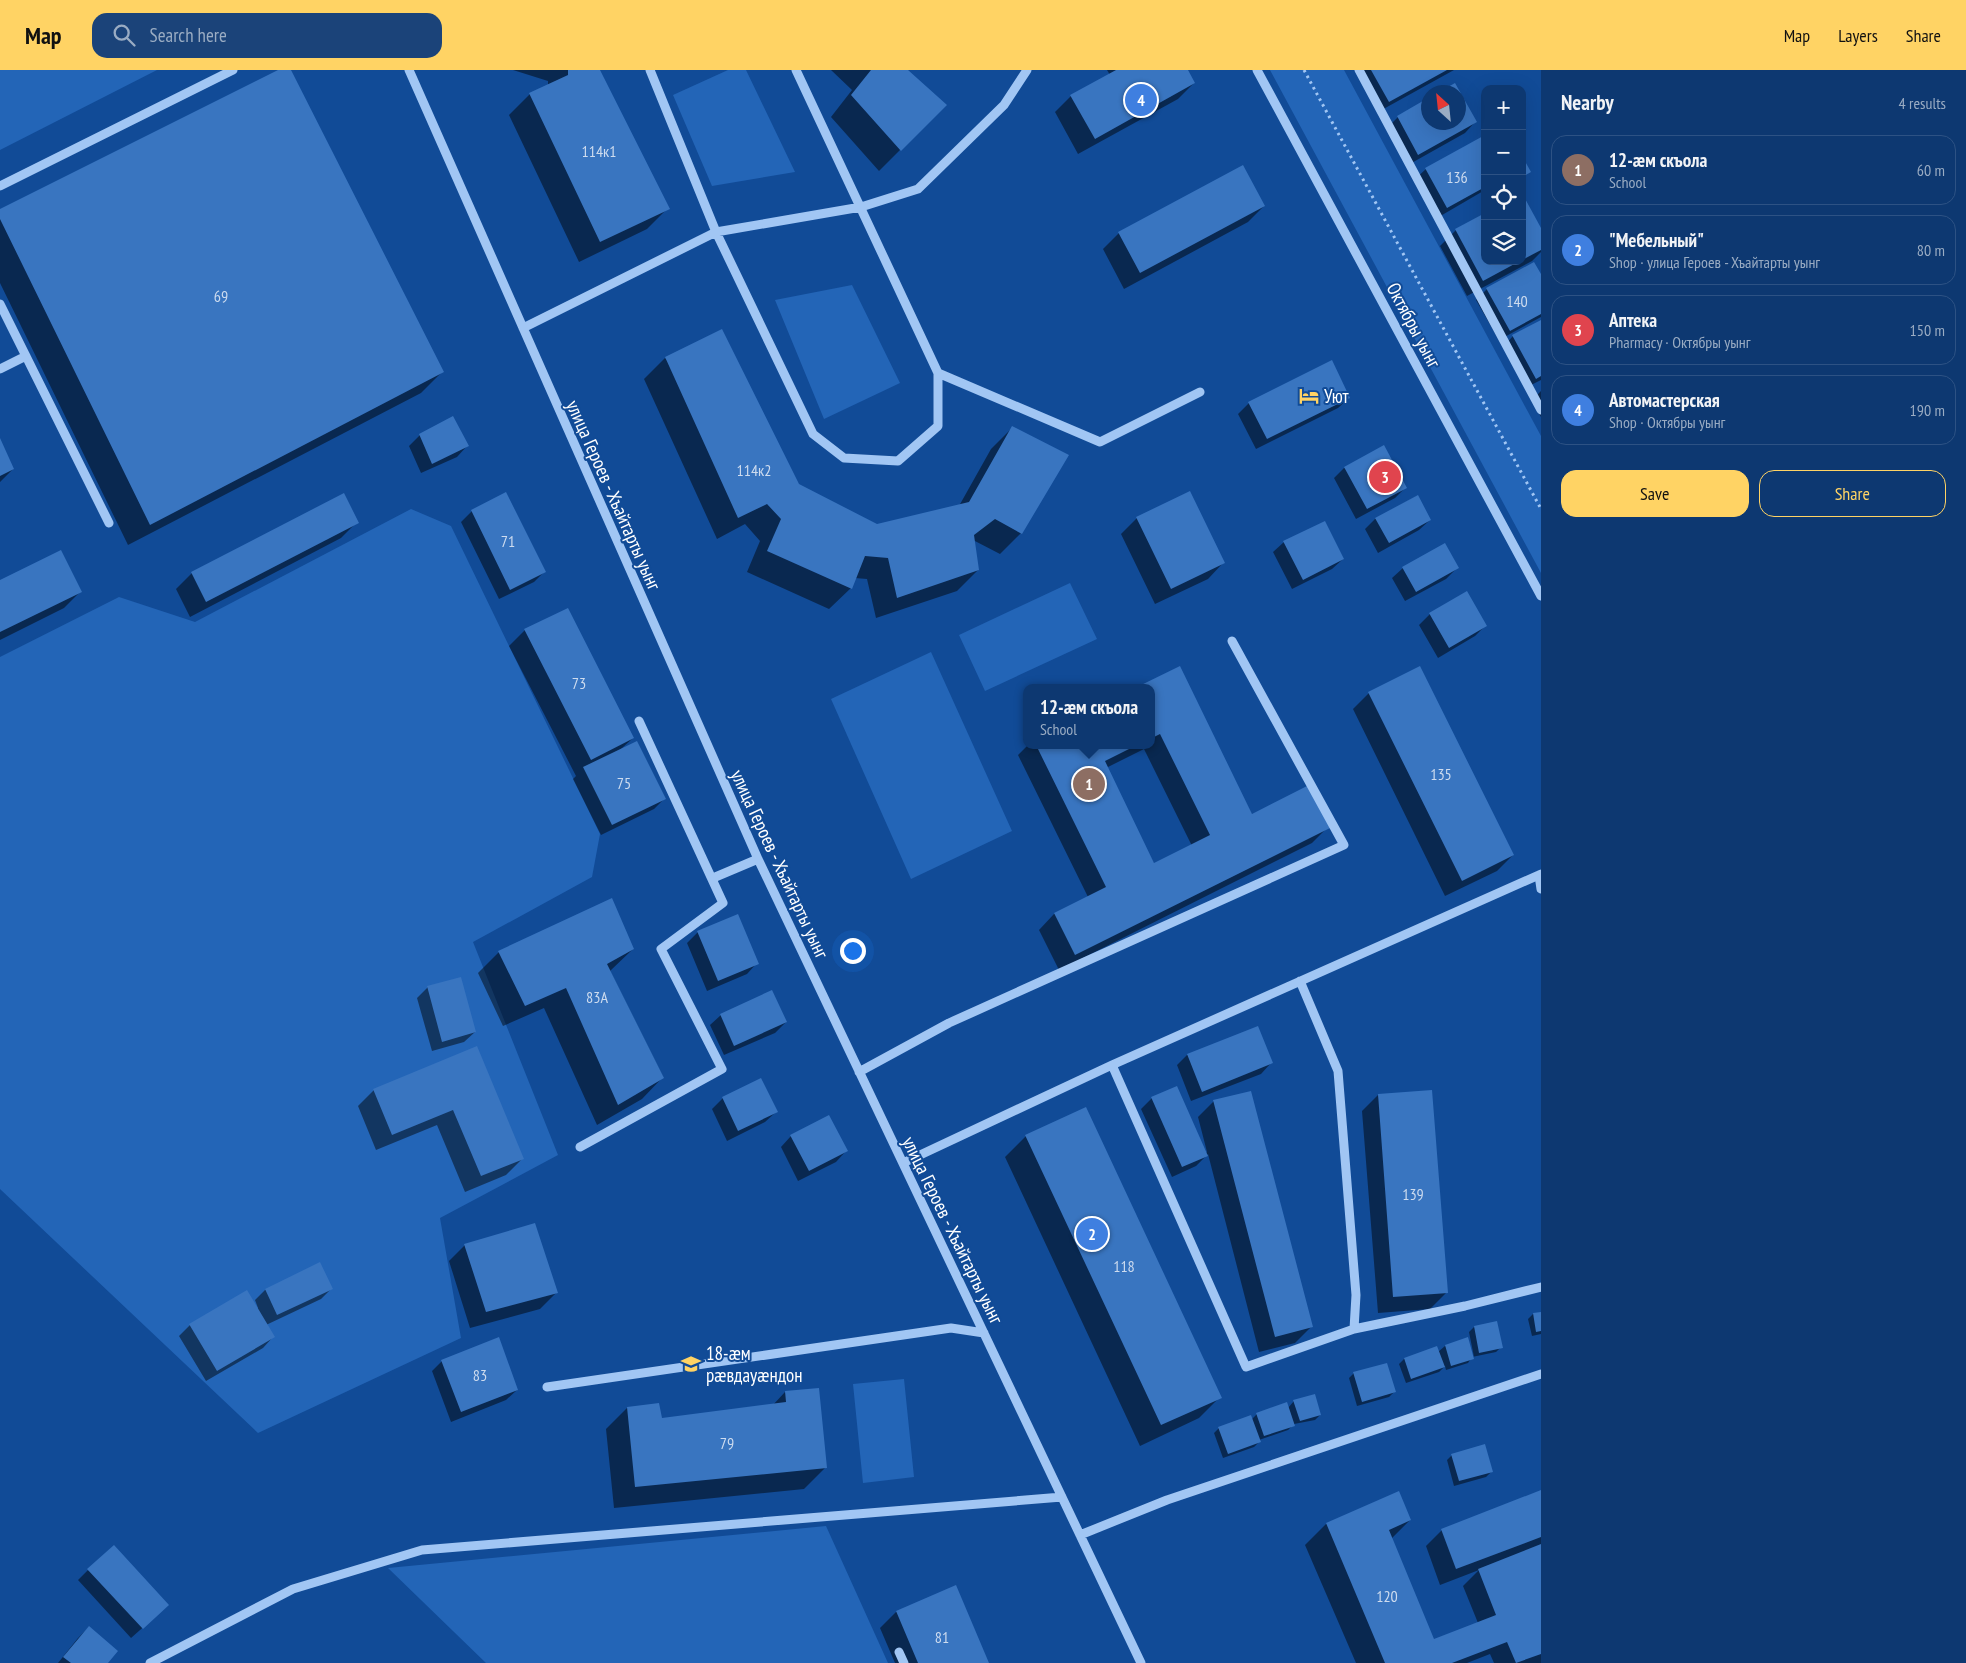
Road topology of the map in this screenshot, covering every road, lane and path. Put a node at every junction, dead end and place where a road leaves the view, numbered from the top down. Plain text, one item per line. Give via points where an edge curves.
1 (233, 70) edge
2 (409, 70) edge
3 (650, 70) edge
4 (796, 70) edge
5 (1027, 70) edge
6 (1258, 70) edge
7 (1304, 70) edge
8 (1358, 70) edge
9 (0, 186) edge
10 (861, 207) junction
11 (716, 232) junction
12 (0, 304) edge
13 (523, 328) junction
14 (26, 356) junction
15 (0, 369) edge
16 (938, 373) junction
17 (1200, 392) dead end
18 (1541, 410) edge
19 (1541, 509) edge
20 (109, 523) dead end
21 (1541, 596) edge
22 (1232, 641) dead end
23 (640, 721) dead end
24 (758, 859) junction
25 (1540, 874) edge
26 (713, 878) junction
27 (1541, 889) edge
28 (1300, 981) junction
29 (1112, 1065) junction
30 (859, 1072) junction
31 (580, 1147) dead end
32 (902, 1163) junction
33 (1541, 1287) edge
34 (1354, 1329) junction
35 (984, 1332) junction
36 (1541, 1374) edge
37 (547, 1387) dead end
38 (1062, 1497) junction
39 (1080, 1535) junction
40 (899, 1652) dead end
41 (150, 1663) edge
42 (904, 1663) edge
43 (1141, 1663) edge

1 - 9 street
2 - 13 street, улица Героев - Хъайтарты уынг
3 - 11 street
4 - 10 street
5 - 10 street via 1004,105 918,189
6 - 21 street, Октябры уынг
7 - 19 path
8 - 18 street
10 - 11 street
10 - 16 street
11 - 13 street
11 - 16 street via 813,434 844,458 898,461 938,426
12 - 14 street
13 - 24 street, улица Героев - Хъайтарты уынг
14 - 15 street
14 - 20 street
16 - 17 street via 1100,442
22 - 30 street via 1344,846 949,1023
23 - 26 street
24 - 26 street
24 - 30 street, улица Героев - Хъайтарты уынг
25 - 27 street
25 - 28 street
26 - 31 street via 723,903 661,949 722,1069
28 - 29 street
28 - 34 street via 1338,1071 1356,1295
29 - 32 street
29 - 34 street via 1246,1368
30 - 32 street, улица Героев - Хъайтарты уынг
32 - 35 street, улица Героев - Хъайтарты уынг
33 - 34 street
35 - 37 street via 951,1328
35 - 38 street, улица Героев - Хъайтарты уынг
36 - 39 street via 1167,1500
38 - 39 street, улица Героев - Хъайтарты уынг
38 - 41 street via 422,1550 293,1589
39 - 43 street, улица Героев - Хъайтарты уынг
40 - 42 street

